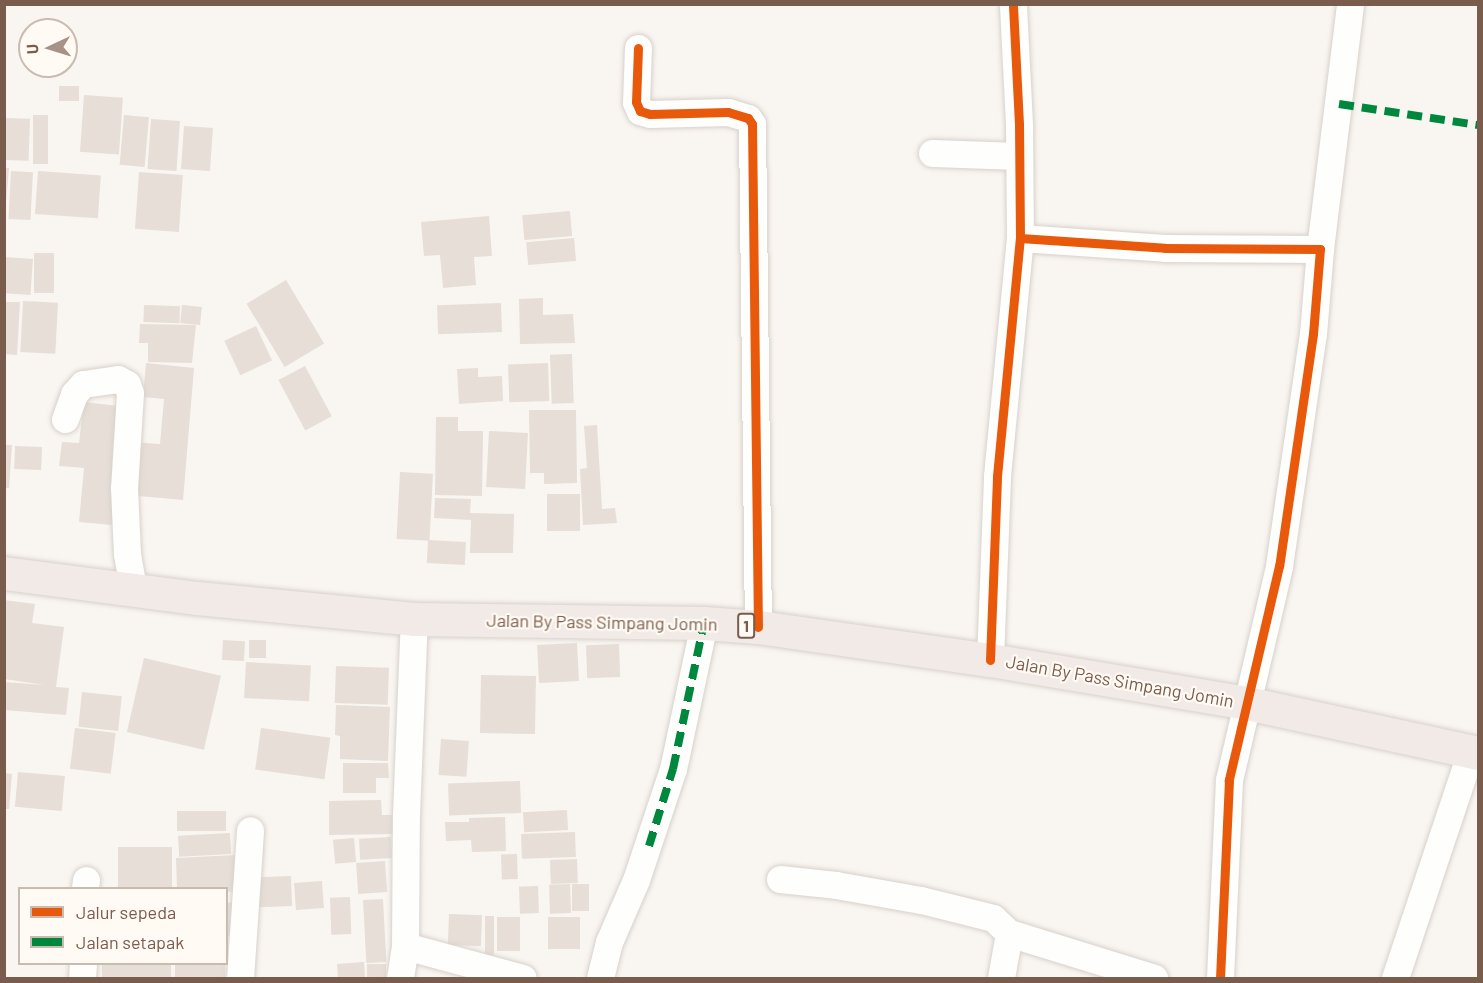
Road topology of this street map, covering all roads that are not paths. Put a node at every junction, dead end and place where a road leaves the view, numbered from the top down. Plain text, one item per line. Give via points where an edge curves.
1 (1014, 4) edge
2 (1350, 4) edge
3 (638, 48) dead end
4 (932, 153) dead end
5 (1019, 156) junction
6 (1020, 238) junction
7 (1320, 249) junction
8 (65, 419) dead end
9 (4, 573) edge
10 (133, 589) junction
11 (414, 619) junction
12 (704, 623) junction
13 (758, 627) junction
14 (990, 660) junction
15 (1246, 703) junction
16 (1475, 752) edge
17 (250, 830) dead end
18 (780, 879) dead end
19 (1009, 933) junction
20 (405, 946) junction
21 (240, 978) edge
22 (400, 978) edge
23 (523, 978) edge
24 (600, 978) edge
25 (1001, 978) edge
26 (1154, 978) edge
27 (1220, 978) edge
28 (1395, 978) edge

1 - 5 street
2 - 7 street
3 - 13 street via 636,102 640,111 728,112 748,118 752,124
4 - 5 street
5 - 6 street
6 - 7 street via 1165,249
6 - 14 street via 997,476
7 - 15 street via 1313,334 1279,566
8 - 10 street via 74,394 83,384 118,379 127,384 130,393 124,488
9 - 10 highway, Jalan By Pass Simpang Jomin / 1
10 - 11 highway, Jalan By Pass Simpang Jomin / 1
11 - 12 highway, Jalan By Pass Simpang Jomin / 1
11 - 20 street
12 - 13 highway, Jalan By Pass Simpang Jomin / 1
12 - 24 street via 673,769 636,880 609,942
13 - 14 highway, Jalan By Pass Simpang Jomin / 1
14 - 15 highway, Jalan By Pass Simpang Jomin / 1
15 - 16 highway, Jalan By Pass Simpang Jomin / 1
15 - 27 street via 1229,780
16 - 28 street
17 - 21 street
18 - 19 street via 921,900 993,918
19 - 25 street
19 - 26 street
20 - 22 street
20 - 23 street

